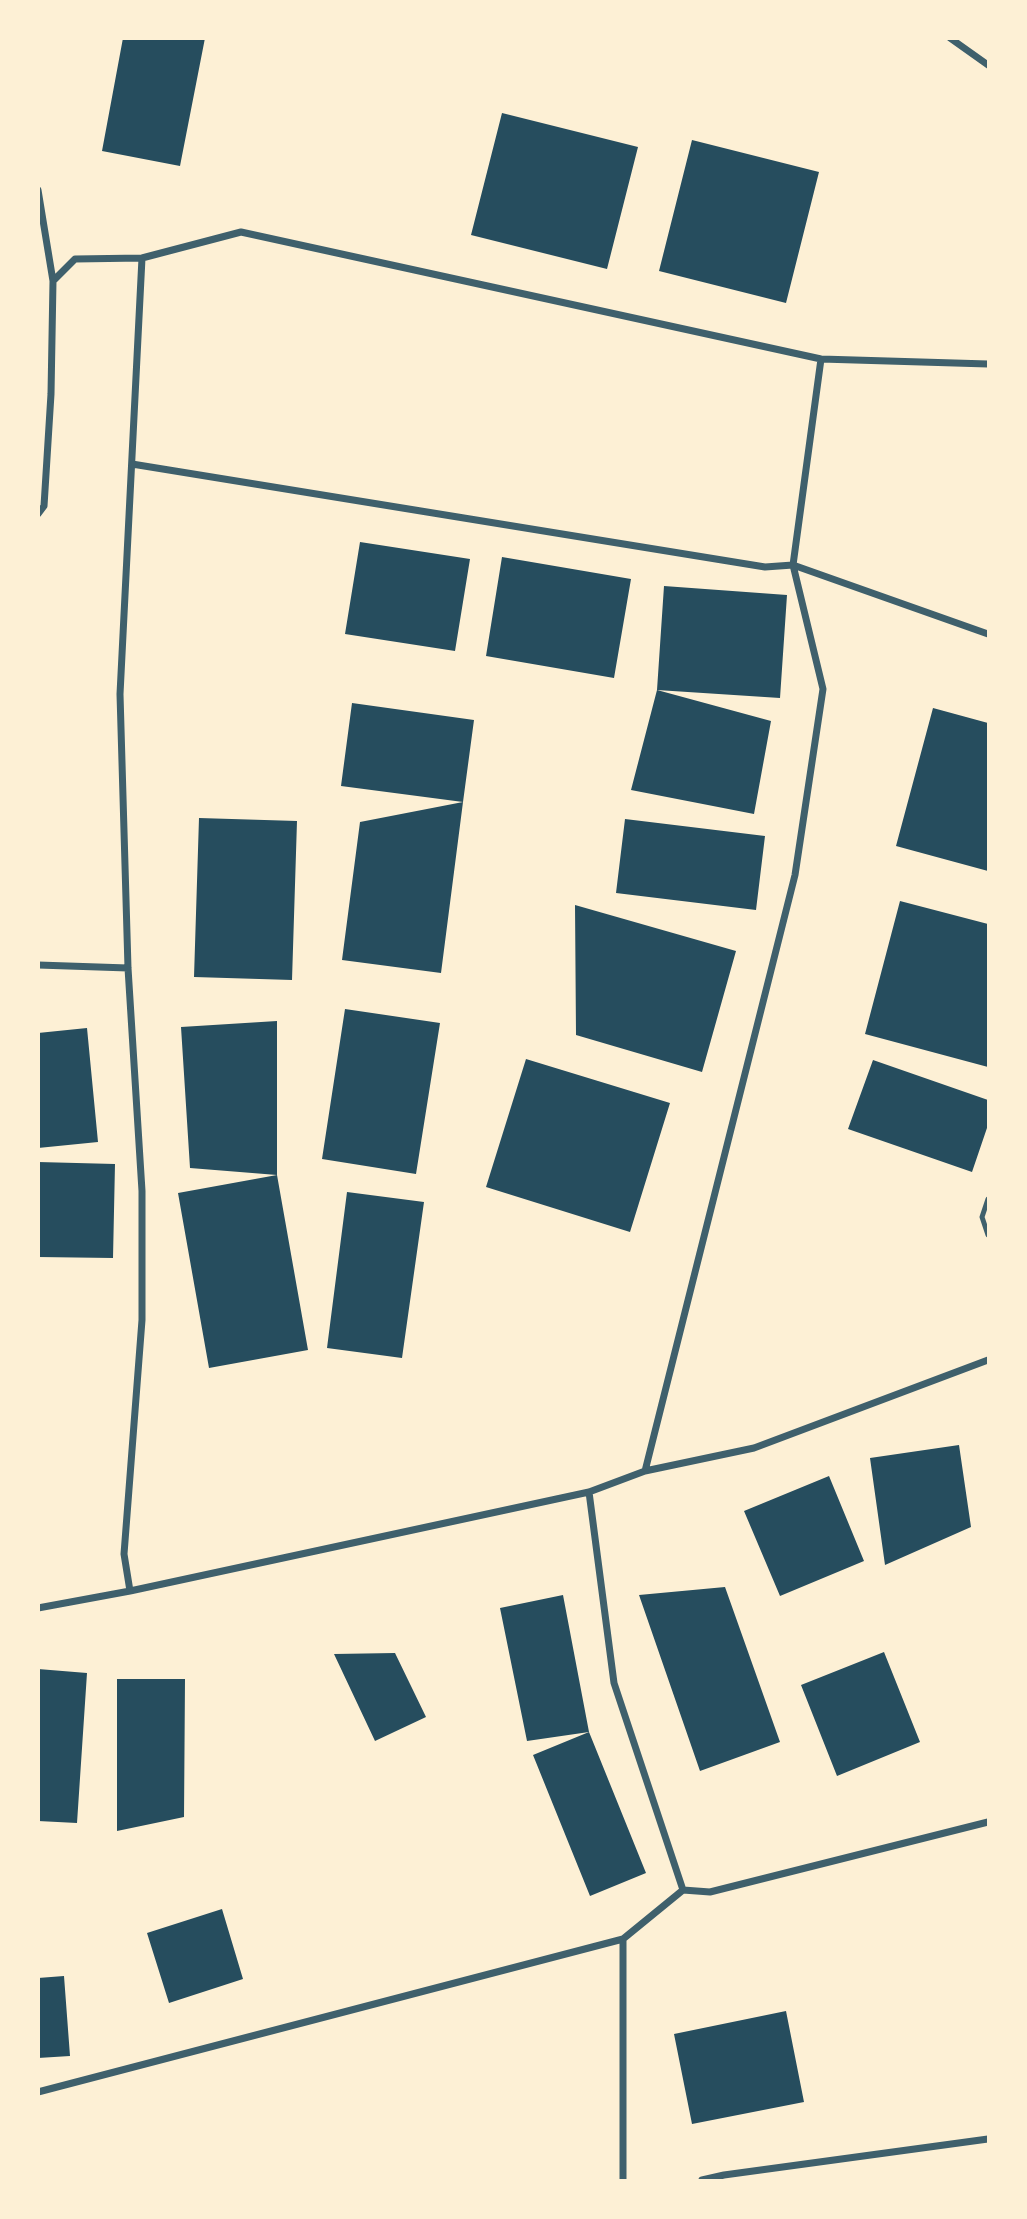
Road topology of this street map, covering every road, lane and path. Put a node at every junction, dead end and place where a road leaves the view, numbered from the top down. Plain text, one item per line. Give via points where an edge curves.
1 (950, 38) edge
2 (989, 65) edge
3 (38, 190) edge
4 (142, 258) junction
5 (53, 281) junction
6 (821, 359) junction
7 (989, 364) edge
8 (132, 464) junction
9 (38, 514) edge
10 (793, 565) junction
11 (989, 634) edge
12 (38, 965) edge
13 (128, 968) junction
14 (989, 1199) edge
15 (989, 1235) edge
16 (989, 1360) edge
17 (645, 1471) junction
18 (589, 1492) junction
19 (130, 1591) junction
20 (38, 1608) edge
21 (989, 1822) edge
22 (682, 1890) junction
23 (623, 1939) junction
24 (38, 2092) edge
25 (989, 2139) edge
26 (623, 2180) edge
27 (702, 2180) edge

1 - 2 street
3 - 5 street
4 - 5 street via 75,259
4 - 6 street via 241,232
4 - 8 street
5 - 9 street via 44,506
6 - 7 street
6 - 10 street
8 - 10 street via 765,567
8 - 13 street via 120,694
10 - 11 street
10 - 17 street via 823,689 795,875
12 - 13 street
13 - 19 street via 142,1191 142,1320 124,1554
14 - 15 lane via 982,1217
16 - 17 street via 754,1448
17 - 18 street
18 - 19 street
18 - 22 street via 614,1683
19 - 20 street
21 - 22 street via 710,1892
22 - 23 street
23 - 24 street
23 - 26 street
25 - 27 street

